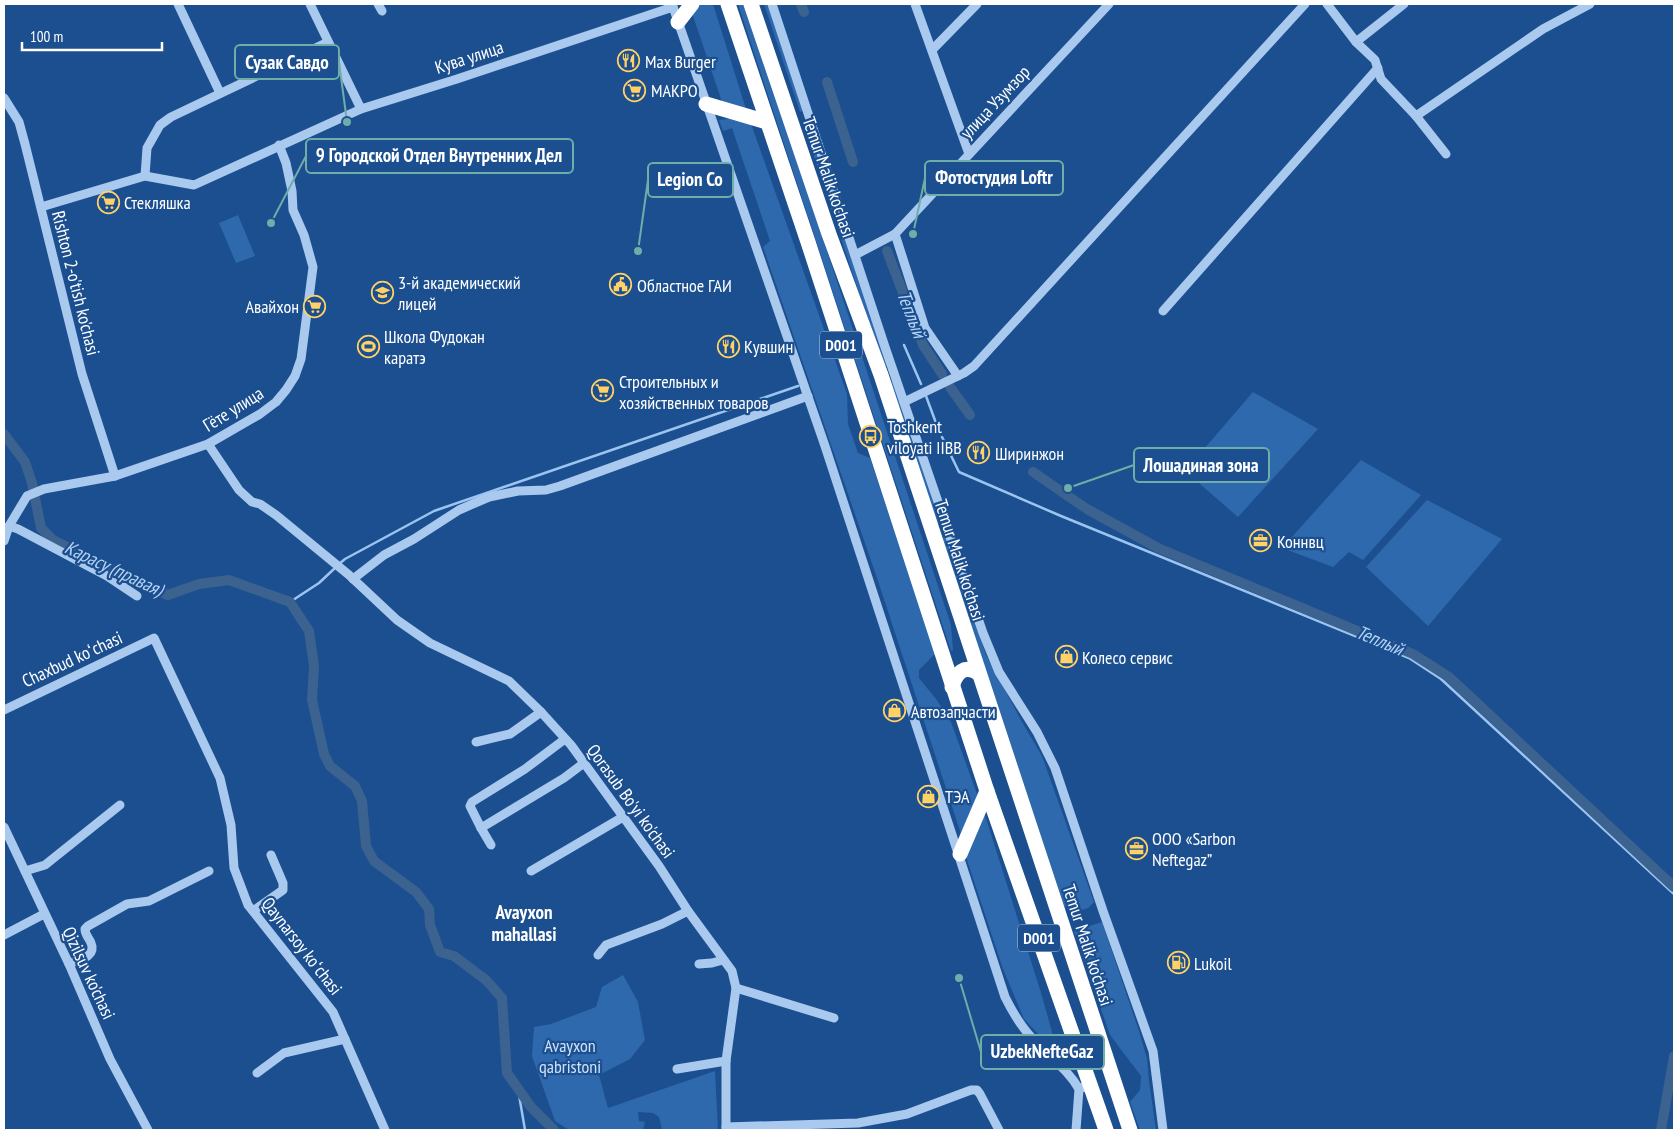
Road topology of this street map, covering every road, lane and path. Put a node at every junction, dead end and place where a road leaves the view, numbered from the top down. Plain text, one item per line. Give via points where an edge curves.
1 (178, 4) edge
2 (310, 4) edge
3 (692, 4) edge
4 (728, 4) edge
5 (751, 4) edge
6 (772, 4) edge
7 (915, 4) edge
8 (977, 4) edge
9 (1109, 4) edge
10 (1305, 4) edge
11 (1327, 4) edge
12 (1404, 4) edge
13 (1590, 4) edge
14 (672, 5) edge
15 (678, 22) junction
16 (328, 42) junction
17 (1356, 42) junction
18 (932, 50) junction
19 (1378, 68) junction
20 (220, 93) junction
21 (4, 98) edge
22 (706, 104) junction
23 (361, 109) junction
24 (1416, 116) junction
25 (767, 122) junction
26 (278, 145) junction
27 (969, 154) junction
28 (1446, 154) dead end
29 (145, 176) junction
30 (41, 207) junction
31 (895, 234) junction
32 (855, 255) junction
33 (1163, 311) dead end
34 (878, 369) junction
35 (958, 376) junction
36 (896, 378) junction
37 (808, 396) junction
38 (904, 402) junction
39 (208, 444) junction
40 (114, 476) junction
41 (945, 521) junction
42 (10, 526) junction
43 (4, 542) edge
44 (936, 545) junction
45 (353, 579) junction
46 (137, 596) dead end
47 (154, 638) joint
48 (978, 673) junction
49 (952, 687) junction
50 (4, 710) edge
51 (541, 712) junction
52 (566, 739) junction
53 (476, 742) dead end
54 (584, 763) junction
55 (987, 791) junction
56 (120, 805) dead end
57 (623, 817) junction
58 (4, 827) edge
59 (481, 828) junction
60 (491, 845) dead end
61 (960, 854) junction
62 (271, 856) dead end
63 (25, 871) junction
64 (209, 871) dead end
65 (531, 871) dead end
66 (253, 911) junction
67 (688, 912) junction
68 (44, 914) junction
69 (4, 935) edge
70 (598, 955) dead end
71 (723, 960) junction
72 (68, 964) junction
73 (699, 964) dead end
74 (736, 988) junction
75 (834, 1018) dead end
76 (345, 1039) junction
77 (726, 1061) junction
78 (677, 1069) dead end
79 (257, 1073) dead end
80 (1113, 1078) junction
81 (1085, 1087) junction
82 (844, 1127) edge
83 (726, 1129) edge
84 (148, 1130) edge
85 (385, 1130) edge
86 (999, 1130) edge
87 (1076, 1130) edge
88 (1106, 1130) edge
89 (1130, 1130) edge
90 (1163, 1130) edge

1 - 20 street
2 - 16 street
3 - 15 highway
4 - 25 highway, D001
5 - 34 highway, Temur Malik ko'chasi / D001
6 - 32 street
7 - 18 street
8 - 18 street
9 - 27 street, улица Узумзор
10 - 35 street via 974,366
11 - 17 street
12 - 17 street
13 - 24 street via 1543,29
14 - 15 street
14 - 23 street, Кува улица
15 - 22 street
16 - 20 street
16 - 23 street
17 - 19 street via 1375,60
18 - 27 street
19 - 24 street via 1381,79
19 - 33 street
20 - 29 street via 171,116 160,125 146,148
21 - 30 street, Rishton 2-o'tish ko'chasi via 19,122
22 - 25 highway
22 - 37 street
23 - 26 street, Кува улица
24 - 28 street
25 - 49 highway, D001
26 - 29 street, Кува улица via 194,185
26 - 39 street, Гёте улица via 286,163 293,210 313,267 300,360 291,383 276,402
27 - 31 street, улица Узумзор
29 - 30 street
30 - 40 street, Rishton 2-o'tish ko'chasi via 82,374
31 - 32 street, улица Узумзор
31 - 35 street via 925,328
32 - 36 street
34 - 36 street
34 - 44 highway, Temur Malik ko'chasi / D001
35 - 38 street
36 - 38 street
37 - 45 street via 560,486 489,497 458,510 384,555
37 - 61 street
38 - 41 street
39 - 40 street, Гёте улица
39 - 45 street, Qorasub Bo'yi ko'chasi via 239,490 252,502 276,515
40 - 42 street, Гёте улица via 44,489 27,496
41 - 44 street
41 - 90 street via 992,654 1055,768 1153,1051
42 - 43 street, Гёте улица
42 - 46 street via 107,576
44 - 48 highway, Temur Malik ko'chasi / D001
45 - 51 street, Qorasub Bo'yi ko'chasi via 397,620 430,643 509,681
47 - 50 street, Chaxbud koʻchasi
47 - 66 street, Qaynarsoy koʻchasi via 220,778 231,825 234,868
48 - 49 highway via 969,669 962,671
48 - 80 highway, Temur Malik ko'chasi / D001
49 - 55 highway, D001
51 - 52 street, Qorasub Bo'yi ko'chasi
51 - 53 street via 510,734
52 - 54 street, Qorasub Bo'yi ko'chasi
52 - 59 street via 472,802 470,806
54 - 57 street, Qorasub Bo'yi ko'chasi
54 - 59 street
55 - 61 highway
55 - 81 highway, D001
56 - 63 street via 46,865
57 - 65 street
57 - 67 street, Qorasub Bo'yi ko'chasi
58 - 63 street, Qizilsuv ko'chasi
59 - 60 street
61 - 81 street via 1005,997 1029,1034
62 - 66 street via 283,883 282,890
63 - 68 street, Qizilsuv ko'chasi
64 - 72 street via 149,902 127,904 88,926 85,933 93,952
66 - 76 street, Qaynarsoy koʻchasi via 333,1012
67 - 70 street via 606,945
67 - 71 street, Qorasub Bo'yi ko'chasi
68 - 69 street
68 - 72 street, Qizilsuv ko'chasi
71 - 73 street
71 - 74 street, Qorasub Bo'yi ko'chasi via 732,971
72 - 84 street, Qizilsuv ko'chasi via 110,1059
74 - 75 street
74 - 77 street, Qorasub Bo'yi ko'chasi
76 - 79 street via 284,1053
76 - 85 street, Qaynarsoy koʻchasi
77 - 78 street
77 - 83 street, Qorasub Bo'yi ko'chasi
80 - 81 highway
80 - 89 highway, Temur Malik ko'chasi / D001
81 - 87 street
81 - 88 highway, D001
82 - 83 street
82 - 86 street via 906,1114 977,1090

